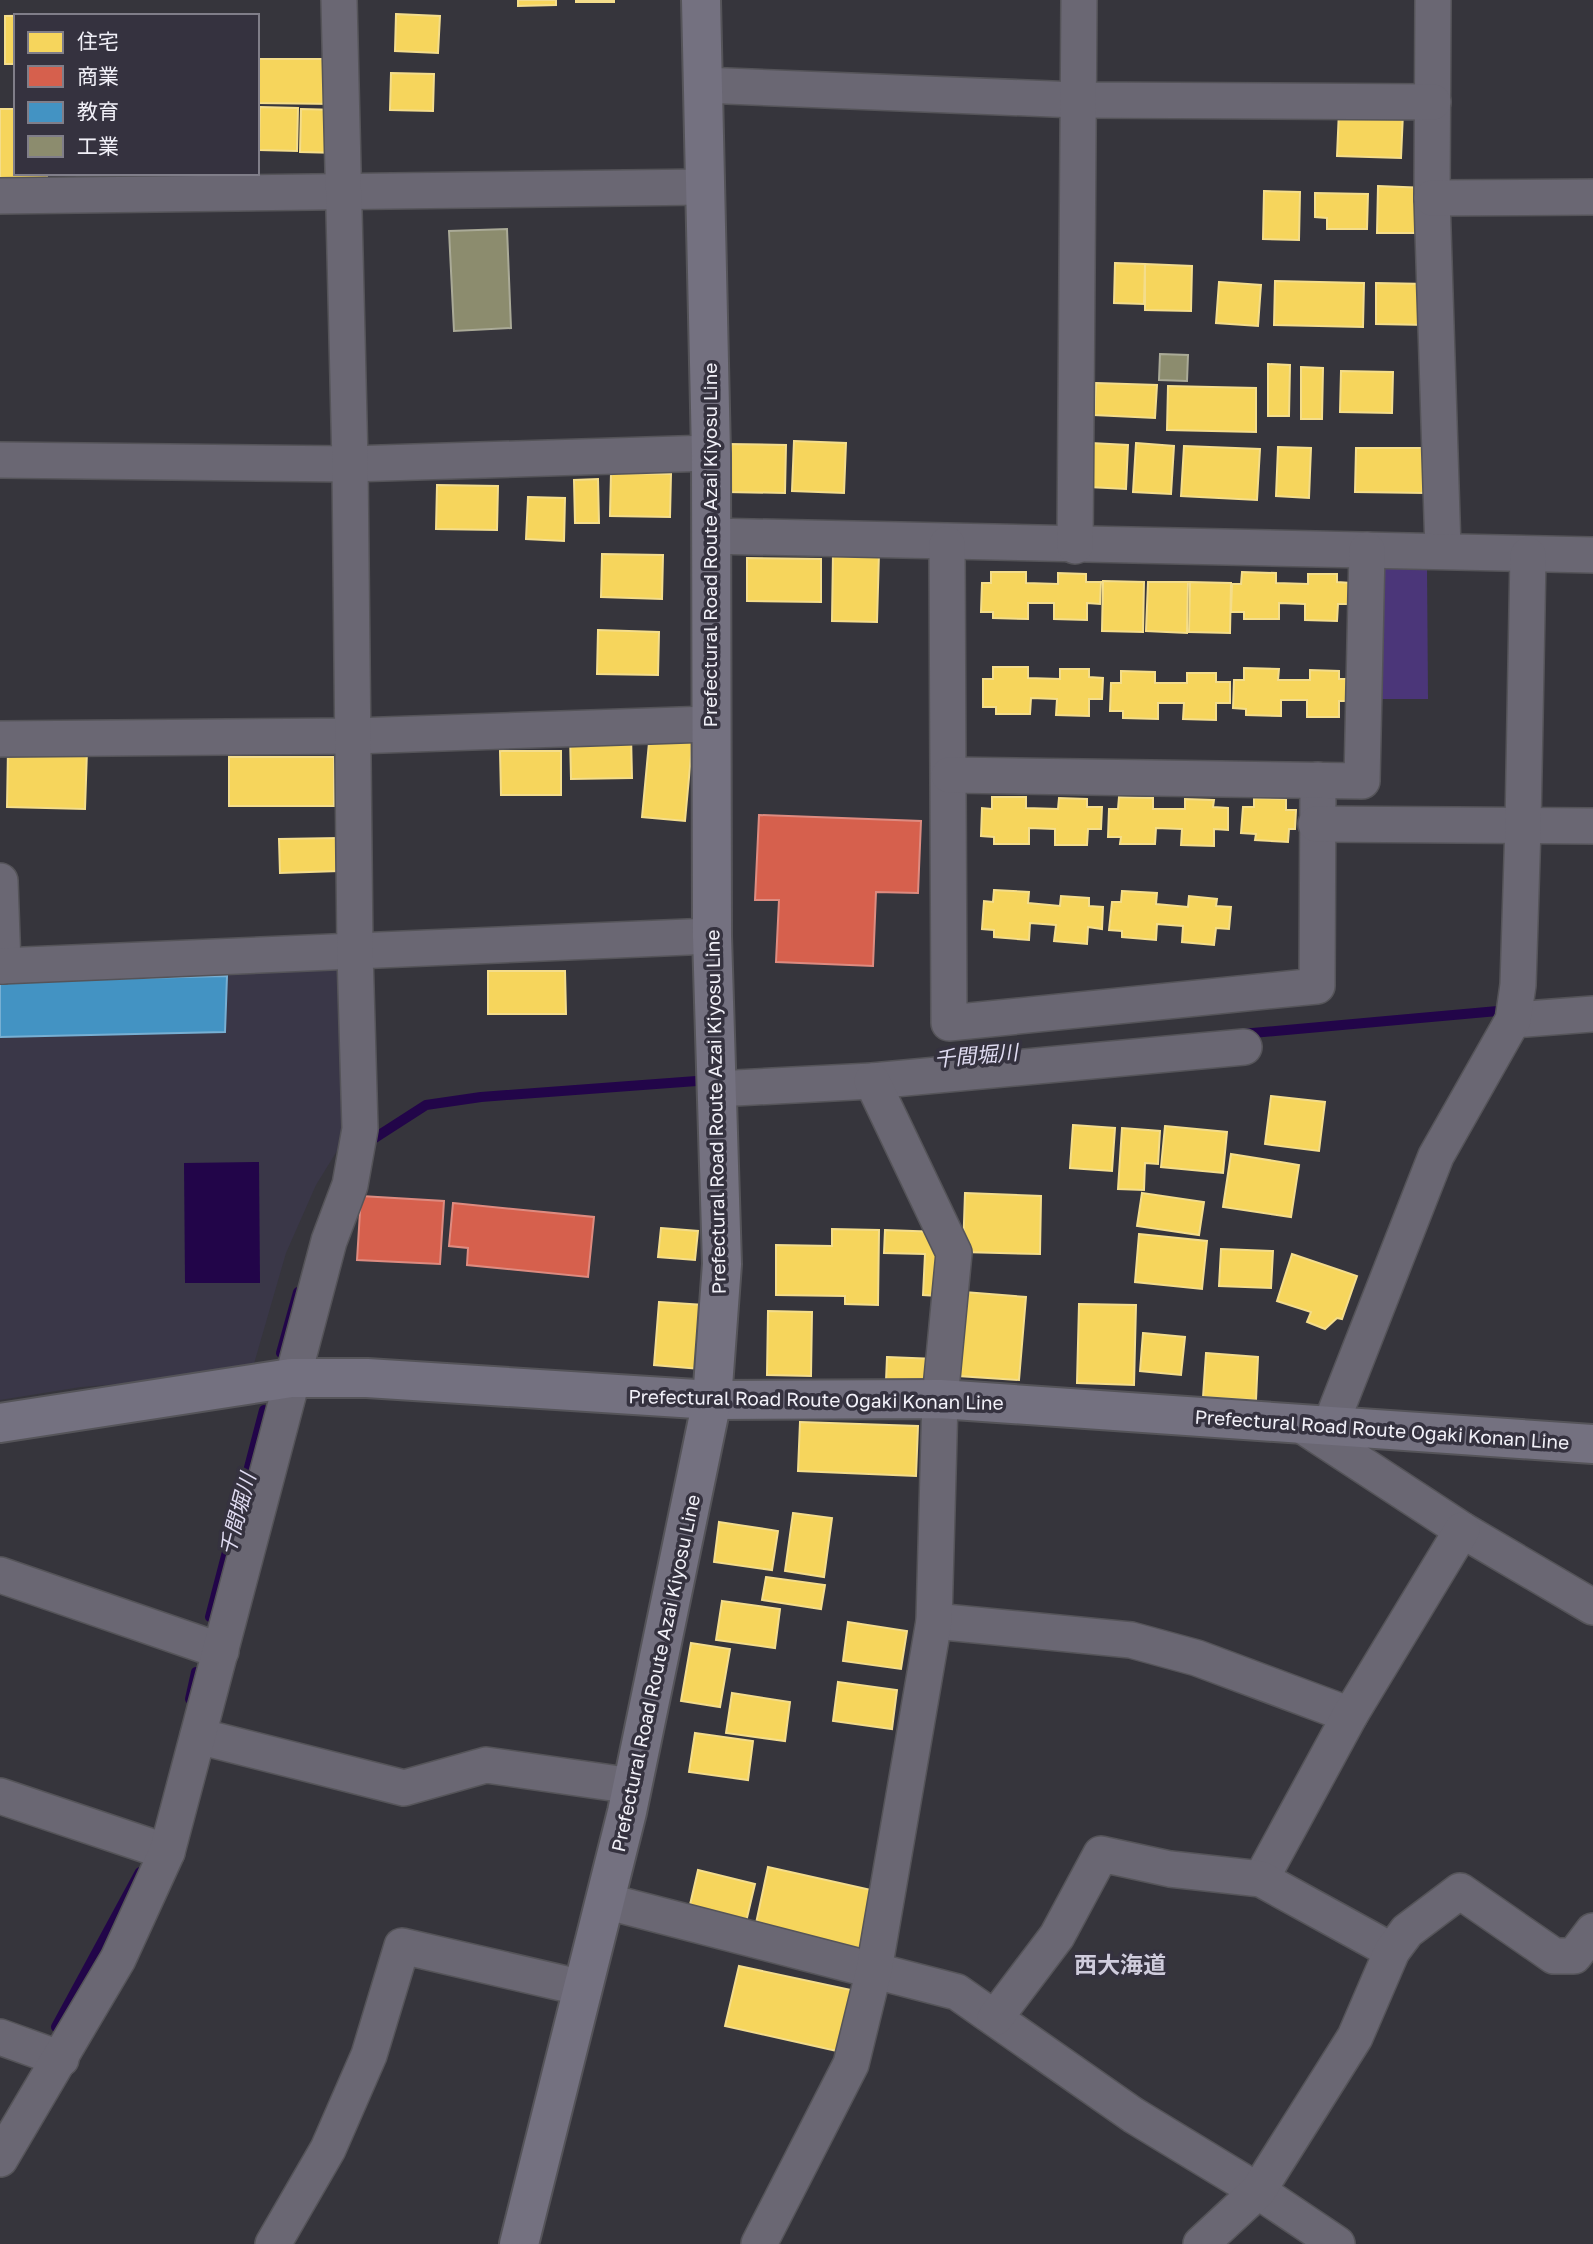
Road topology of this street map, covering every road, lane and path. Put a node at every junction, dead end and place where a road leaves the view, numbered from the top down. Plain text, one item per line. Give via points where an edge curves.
1 (339, 0) edge
2 (701, 0) edge
3 (1079, 0) edge
4 (1433, 0) edge
5 (702, 85) junction
6 (1077, 100) junction
7 (1433, 102) junction
8 (703, 187) junction
9 (344, 193) junction
10 (0, 196) edge
11 (1593, 197) edge
12 (1432, 198) junction
13 (711, 453) junction
14 (0, 460) edge
15 (350, 464) junction
16 (711, 536) junction
17 (947, 544) junction
18 (1075, 546) junction
19 (1367, 550) junction
20 (1443, 550) junction
21 (1528, 555) junction
22 (1593, 555) edge
23 (710, 724) junction
24 (354, 736) junction
25 (0, 739) edge
26 (949, 775) junction
27 (1318, 780) junction
28 (1316, 824) junction
29 (1593, 826) edge
30 (1524, 827) junction
31 (0, 881) edge
32 (712, 936) junction
33 (355, 953) junction
34 (2, 966) edge
35 (1515, 1006) junction
36 (1593, 1014) edge
37 (1244, 1047) dead end
38 (716, 1078) junction
39 (872, 1081) junction
40 (291, 1378) junction
41 (940, 1399) junction
42 (712, 1400) junction
43 (0, 1423) edge
44 (1315, 1425) junction
45 (1593, 1444) edge
46 (1462, 1530) junction
47 (0, 1575) edge
48 (1593, 1607) edge
49 (934, 1621) junction
50 (221, 1651) junction
51 (1350, 1715) junction
52 (198, 1736) junction
53 (633, 1786) junction
54 (0, 1796) edge
55 (167, 1852) junction
56 (1261, 1879) junction
57 (605, 1901) junction
58 (1593, 1931) edge
59 (1392, 1951) junction
60 (874, 1970) junction
61 (583, 1988) junction
62 (995, 2018) junction
63 (0, 2037) edge
64 (61, 2059) junction
65 (0, 2159) edge
66 (1258, 2191) junction
67 (273, 2244) edge
68 (519, 2244) edge
69 (759, 2244) edge
70 (1201, 2244) edge
71 (1337, 2244) edge

1 - 9 street
2 - 5 main road, Prefectural Road Route Azai Kiyosu Line
3 - 6 street
4 - 7 street
5 - 6 street
5 - 8 main road, Prefectural Road Route Azai Kiyosu Line
6 - 7 street
6 - 18 street
7 - 12 street
8 - 9 street
8 - 13 main road, Prefectural Road Route Azai Kiyosu Line
9 - 10 street
9 - 15 street
11 - 12 street
12 - 20 street
13 - 15 street
13 - 16 main road, Prefectural Road Route Azai Kiyosu Line
14 - 15 street
15 - 24 street
16 - 17 street
16 - 23 main road, Prefectural Road Route Azai Kiyosu Line
17 - 18 street
17 - 26 street
18 - 19 street
19 - 20 street
19 - 27 street via 1362,781
20 - 21 street
21 - 22 street
21 - 30 street
23 - 24 street
23 - 32 main road, Prefectural Road Route Azai Kiyosu Line
24 - 25 street
24 - 33 street
26 - 27 street
26 - 28 street via 949,1023 1317,986
27 - 28 street
28 - 30 street
29 - 30 street
30 - 35 street
31 - 34 street
32 - 33 street
32 - 38 main road, Prefectural Road Route Azai Kiyosu Line
33 - 34 street
33 - 40 street via 360,1129 349,1185 328,1241
35 - 36 street
35 - 44 street via 1436,1156
37 - 39 street
38 - 39 street
38 - 42 main road, Prefectural Road Route Azai Kiyosu Line via 722,1264
39 - 41 street via 954,1252
40 - 42 main road, Prefectural Road Route Ogaki Konan Line via 367,1377
40 - 43 main road, Prefectural Road Route Ogaki Konan Line
40 - 50 street
41 - 42 main road, Prefectural Road Route Ogaki Konan Line
41 - 44 main road, Prefectural Road Route Ogaki Konan Line
41 - 49 street
42 - 53 main road, Prefectural Road Route Azai Kiyosu Line
44 - 45 main road, Prefectural Road Route Ogaki Konan Line
44 - 46 street
46 - 48 street
46 - 51 street
47 - 50 street
49 - 51 street via 1131,1640 1197,1658
49 - 60 street
50 - 52 street
51 - 56 street
52 - 53 street via 404,1788 486,1765
52 - 55 street
53 - 57 main road, Prefectural Road Route Azai Kiyosu Line
54 - 55 street
55 - 64 street via 118,1959
56 - 59 street
56 - 62 street via 1170,1869 1101,1854 1057,1936
57 - 60 street
57 - 61 main road, Prefectural Road Route Azai Kiyosu Line
58 - 59 street via 1574,1956 1554,1956 1460,1891 1407,1931
59 - 66 street via 1355,2037
60 - 62 street via 957,1992
60 - 69 street via 851,2064
61 - 67 street via 402,1946 369,2055 328,2149
61 - 68 main road, Prefectural Road Route Azai Kiyosu Line
62 - 66 street via 1133,2115
63 - 64 street
64 - 65 street
66 - 70 street
66 - 71 street

